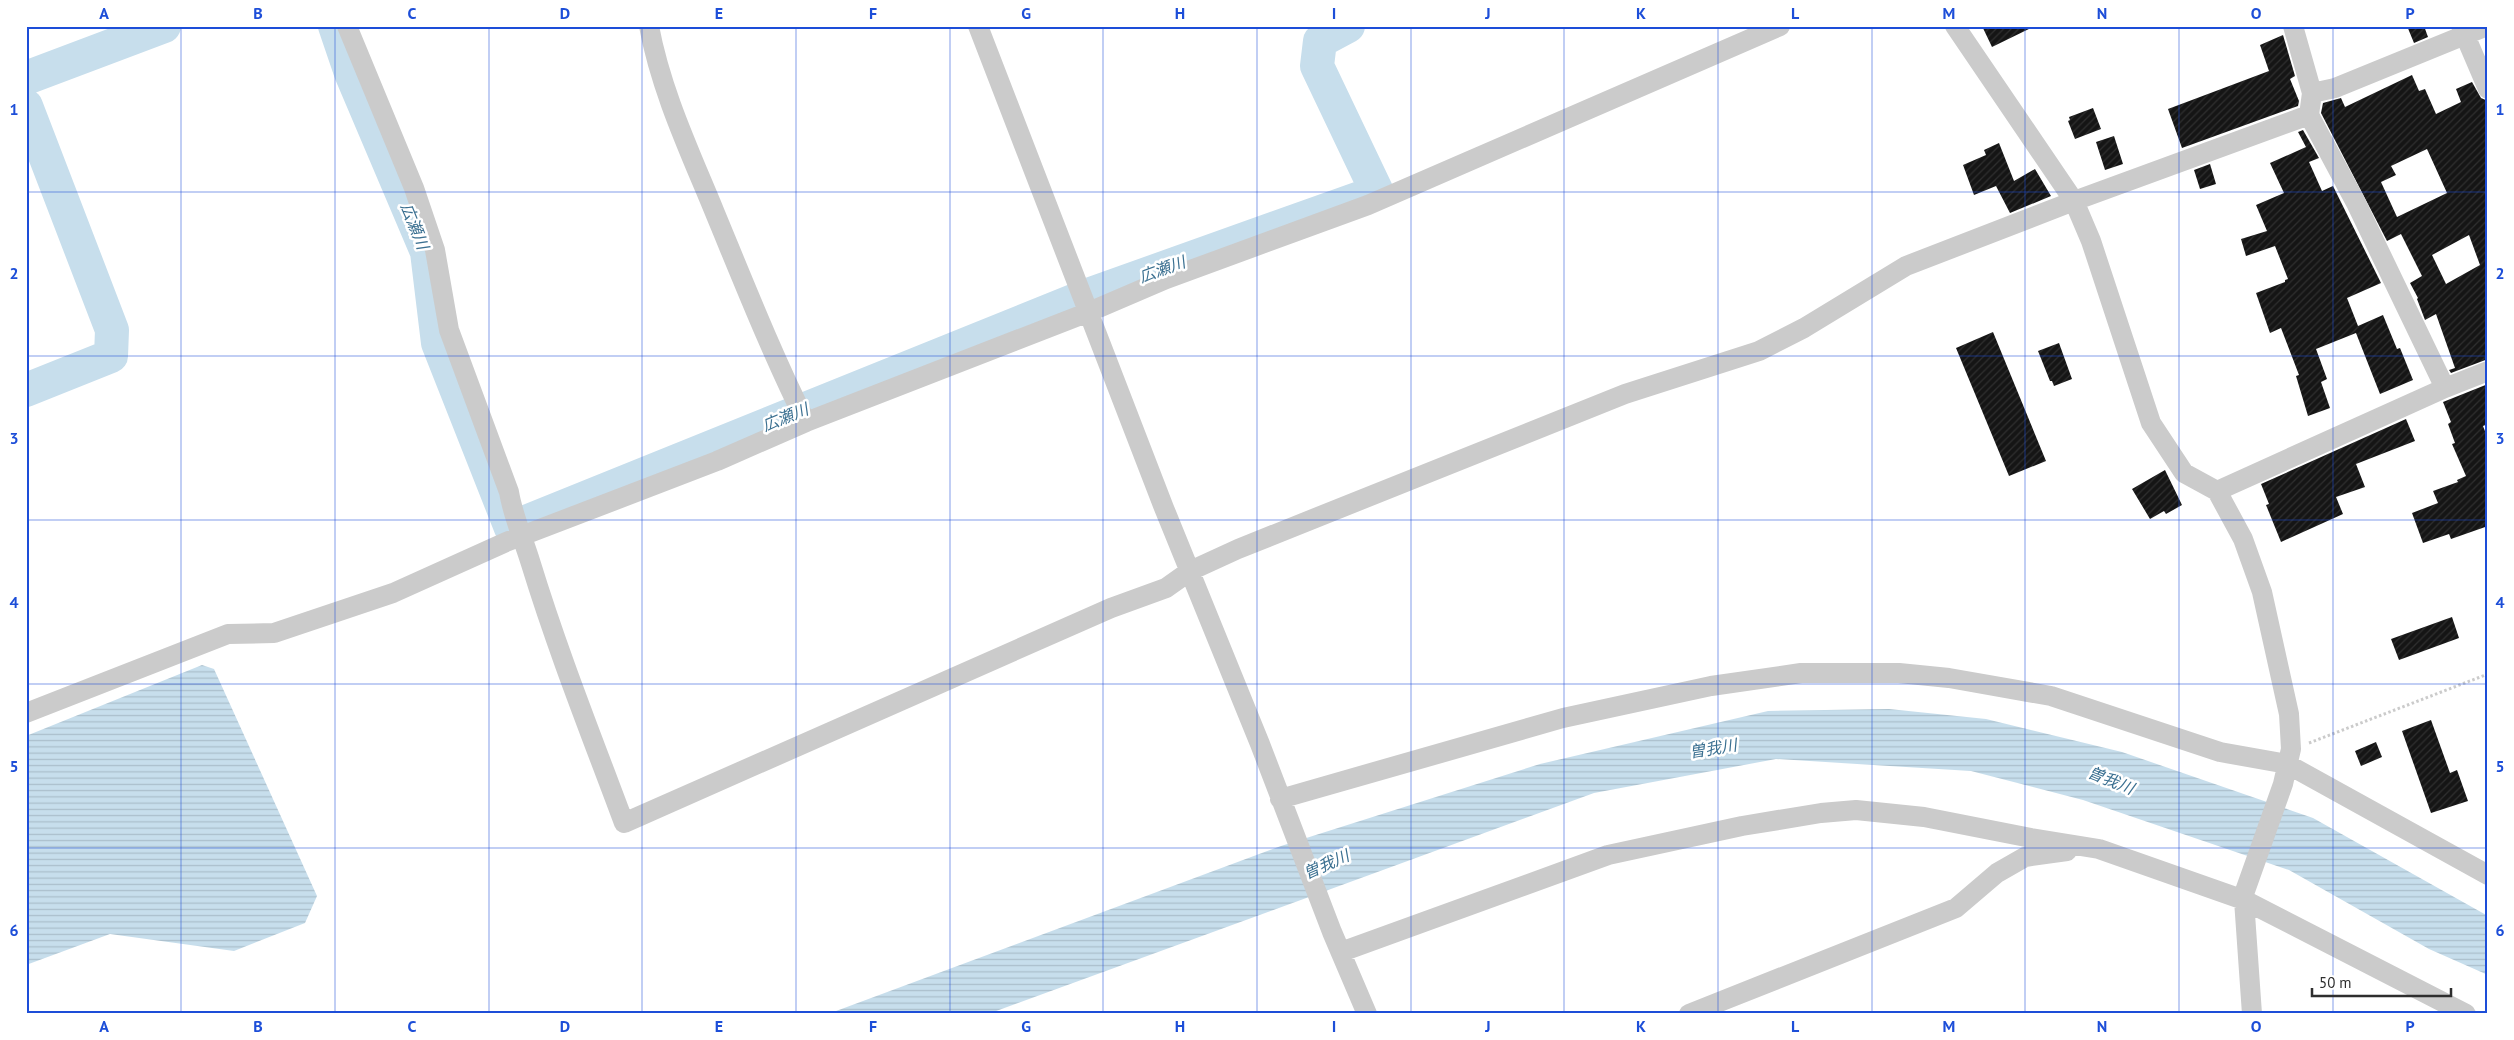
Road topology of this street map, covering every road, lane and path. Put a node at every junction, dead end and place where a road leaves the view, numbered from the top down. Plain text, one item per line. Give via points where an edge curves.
1 (347, 26) edge
2 (649, 26) edge
3 (978, 26) edge
4 (1780, 26) edge
5 (1955, 26) edge
6 (2292, 26) edge
7 (2487, 26) edge
8 (2463, 31) edge
9 (2488, 88) edge
10 (2312, 93) junction
11 (2310, 115) junction
12 (2074, 201) junction
13 (1089, 312) junction
14 (2488, 371) edge
15 (2445, 388) junction
16 (806, 422) junction
17 (2217, 491) junction
18 (523, 536) junction
19 (1190, 571) junction
20 (2488, 674) edge
21 (26, 713) edge
22 (2289, 756) junction
23 (1280, 800) junction
24 (2099, 849) junction
25 (2488, 875) edge
26 (2244, 896) junction
27 (1341, 952) junction
28 (1367, 1014) edge
29 (1689, 1014) edge
30 (2252, 1014) edge
31 (2466, 1014) edge

1 - 18 street via 414,188 435,250 449,330
2 - 16 street via 654,55 679,125 781,371
3 - 13 street
4 - 13 street via 1368,205 1166,279
5 - 12 street
6 - 10 street
7 - 8 street
8 - 9 street
8 - 10 street via 2335,88
10 - 11 street
11 - 12 street
11 - 15 street
12 - 17 street via 2091,241 2151,424 2184,473
12 - 19 street via 1906,266 1804,328 1759,351 1625,394
13 - 16 street
13 - 19 street
14 - 15 street
15 - 17 street
16 - 18 street via 717,461
17 - 22 street via 2243,539 2262,592 2289,714
18 - 19 street via 544,604 624,823 1111,608 1166,588
18 - 21 street via 393,593 274,633 228,634
19 - 23 street
20 - 22 path
22 - 23 street via 2220,752 2051,696 1949,678 1898,673 1801,673 1711,686 1563,718
22 - 25 street
22 - 26 street via 2283,784
23 - 27 street
24 - 26 street
24 - 27 street via 1924,817 1856,810 1821,813 1742,826 1608,856
24 - 29 street via 2025,857 1997,873 1949,912
26 - 30 street
26 - 31 street
27 - 28 street

